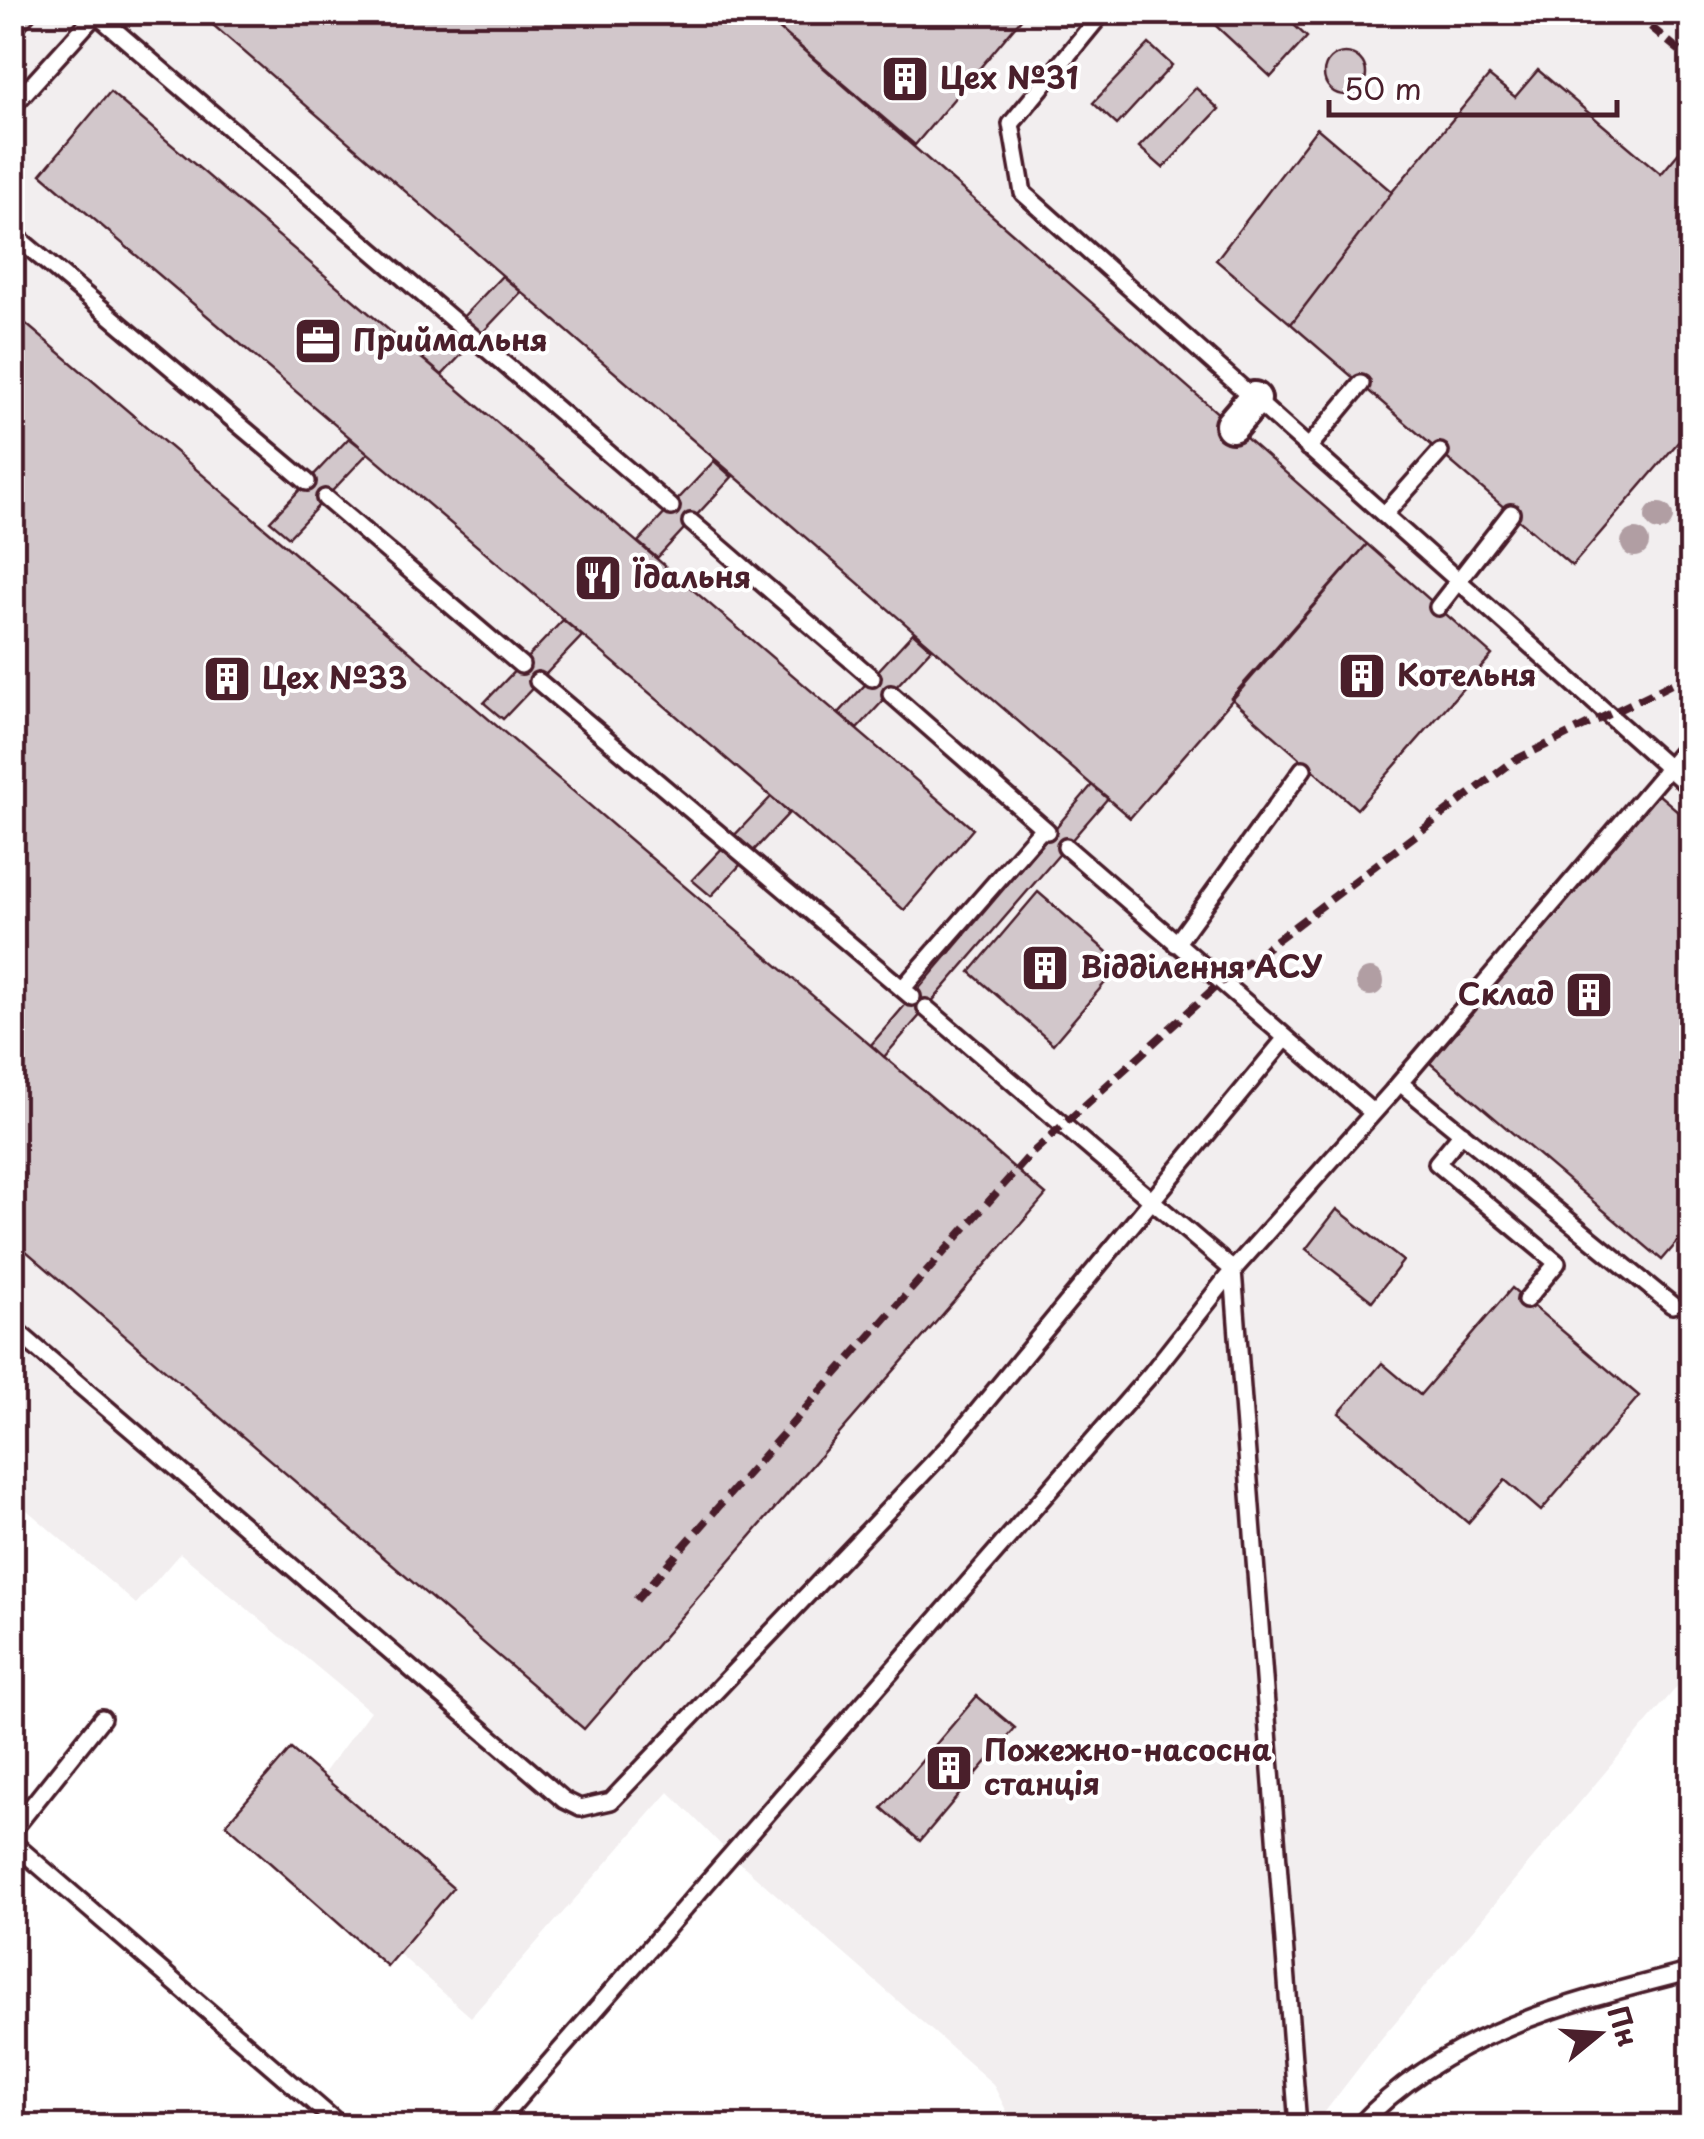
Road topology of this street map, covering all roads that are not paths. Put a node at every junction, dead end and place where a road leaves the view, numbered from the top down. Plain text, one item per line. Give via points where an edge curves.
1 (1103, 12) edge
2 (12, 107) edge
3 (12, 233) edge
4 (1361, 384) dead end
5 (1254, 399) junction
6 (1232, 425) dead end
7 (1308, 448) junction
8 (1440, 452) dead end
9 (307, 482) dead end
10 (325, 498) dead end
11 (671, 508) dead end
12 (1511, 513) dead end
13 (1384, 515) junction
14 (691, 522) dead end
15 (1458, 580) junction
16 (1438, 607) dead end
17 (521, 665) dead end
18 (872, 678) dead end
19 (538, 682) dead end
20 (891, 694) dead end
21 (1692, 740) edge
22 (1668, 768) junction
23 (1303, 769) dead end
24 (1692, 789) edge
25 (1066, 846) dead end
26 (1176, 944) junction
27 (926, 1008) dead end
28 (1286, 1038) junction
29 (1400, 1082) junction
30 (1373, 1113) junction
31 (1462, 1134) junction
32 (1152, 1201) junction
33 (1233, 1270) junction
34 (1526, 1300) dead end
35 (1672, 1306) dead end
36 (12, 1326) edge
37 (102, 1718) dead end
38 (12, 1831) edge
39 (12, 1842) edge
40 (1692, 1972) edge
41 (340, 2126) edge
42 (494, 2126) edge
43 (1298, 2126) edge
44 (1358, 2126) edge

1 - 5 lane via 1011,124 1023,193
2 - 11 lane via 96,14
3 - 9 lane
4 - 7 lane
5 - 6 street
5 - 7 lane
7 - 13 lane
8 - 13 lane
10 - 17 lane
12 - 15 lane
13 - 15 lane
14 - 18 lane
15 - 16 lane
15 - 22 lane
19 - 20 lane via 907,992 1047,831
21 - 22 lane
22 - 24 lane
22 - 29 lane
23 - 26 lane
25 - 26 lane
26 - 28 lane
27 - 32 lane
28 - 30 lane
28 - 32 lane
29 - 30 lane
29 - 31 lane
30 - 33 lane
31 - 34 lane via 1437,1164 1557,1263
31 - 35 lane
32 - 33 lane
32 - 36 lane via 923,1474 629,1786 611,1801 580,1808
33 - 42 lane via 1150,1374
33 - 43 lane
37 - 38 lane
39 - 41 lane
40 - 44 lane via 1503,2027 1424,2068

